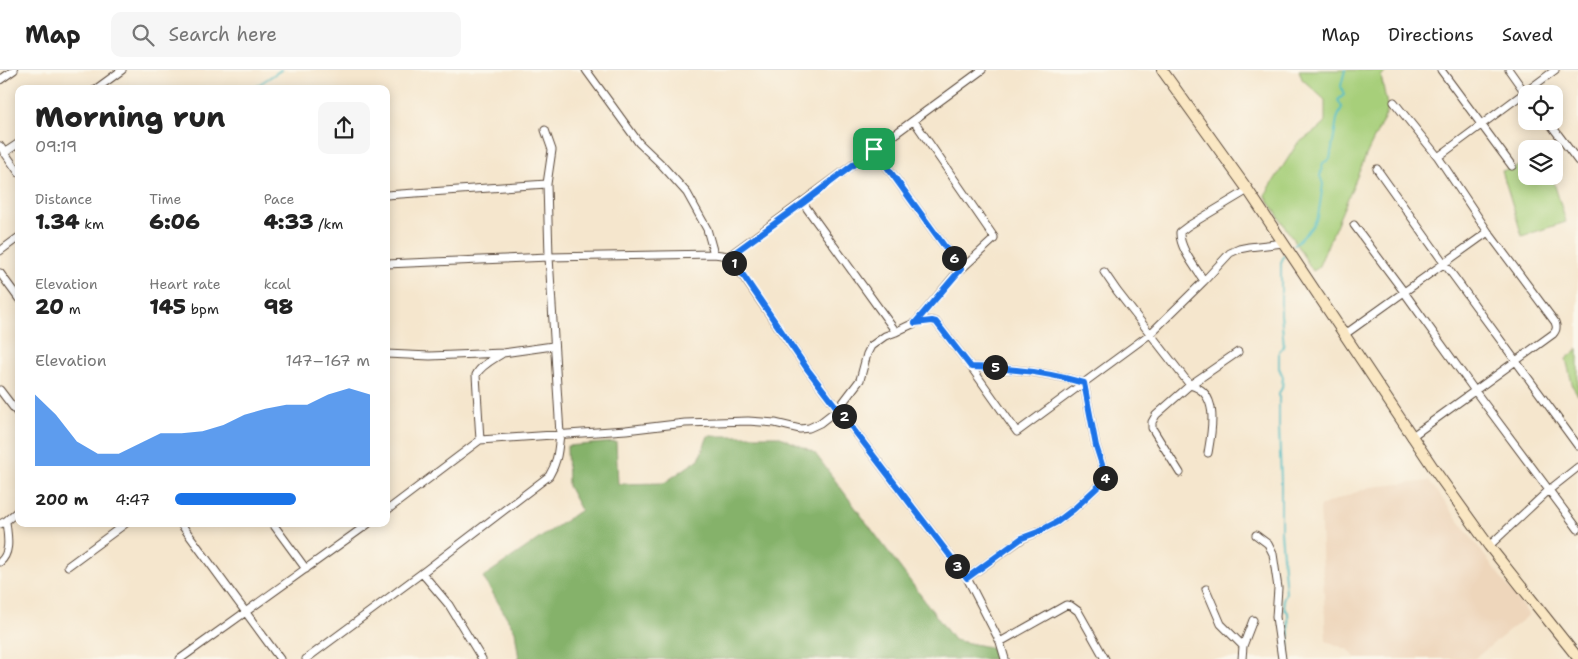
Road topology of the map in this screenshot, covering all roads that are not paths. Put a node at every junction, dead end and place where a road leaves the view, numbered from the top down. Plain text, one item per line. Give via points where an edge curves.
1 (14, 70) edge
2 (122, 70) edge
3 (586, 70) edge
4 (982, 70) edge
5 (1162, 70) edge
6 (1441, 70) edge
7 (1510, 70) edge
8 (1554, 70) edge
9 (0, 80) edge
10 (101, 85) edge
11 (1520, 85) edge
12 (1536, 85) edge
13 (1518, 99) edge
14 (1394, 102) dead end
15 (914, 121) junction
16 (1480, 125) junction
17 (545, 130) dead end
18 (1555, 130) edge
19 (15, 145) edge
20 (874, 149) junction
21 (2, 150) edge
22 (1438, 157) junction
23 (1578, 161) edge
24 (1512, 166) dead end
25 (15, 168) edge
26 (1377, 169) dead end
27 (547, 184) junction
28 (1248, 190) junction
29 (390, 195) edge
30 (803, 203) junction
31 (1354, 225) dead end
32 (1488, 232) junction
33 (15, 240) edge
34 (1284, 243) junction
35 (0, 251) edge
36 (714, 254) junction
37 (549, 256) junction
38 (730, 256) junction
39 (390, 264) edge
40 (1444, 264) junction
41 (961, 269) junction
42 (1104, 272) dead end
43 (0, 273) edge
44 (1204, 281) junction
45 (1404, 292) junction
46 (15, 294) edge
47 (915, 323) junction
48 (896, 332) junction
49 (1150, 334) junction
50 (1344, 335) junction
51 (554, 346) junction
52 (1238, 352) dead end
53 (503, 353) junction
54 (390, 354) edge
55 (1516, 360) junction
56 (971, 367) junction
57 (1084, 383) junction
58 (1190, 385) junction
59 (0, 390) edge
60 (1475, 392) junction
61 (838, 409) junction
62 (15, 410) edge
63 (560, 434) junction
64 (1411, 437) junction
65 (480, 440) junction
66 (1578, 446) edge
67 (1208, 453) dead end
68 (1578, 467) edge
69 (1180, 474) dead end
70 (1549, 490) junction
71 (390, 508) edge
72 (15, 513) edge
73 (3, 522) edge
74 (121, 527) edge
75 (183, 527) edge
76 (274, 527) edge
77 (364, 527) edge
78 (1578, 529) edge
79 (1256, 535) dead end
80 (1489, 546) junction
81 (0, 562) edge
82 (68, 566) dead end
83 (306, 569) junction
84 (422, 573) junction
85 (967, 578) junction
86 (1206, 589) dead end
87 (245, 612) junction
88 (1253, 620) dead end
89 (1000, 642) junction
90 (1243, 646) junction
91 (1577, 655) edge
92 (180, 659) edge
93 (280, 659) edge
94 (306, 659) edge
95 (482, 659) edge
96 (1005, 659) edge
97 (1105, 659) edge
98 (1242, 659) edge
99 (1282, 659) edge

1 - 9 street
2 - 10 street
3 - 36 street via 639,143 688,193 707,229
4 - 15 street
5 - 28 main road
6 - 16 street
7 - 11 street
8 - 12 street
13 - 16 street
14 - 22 street
15 - 20 street
15 - 41 street via 994,235 994,239
16 - 22 street
16 - 24 street
17 - 27 street via 552,150
18 - 23 street
19 - 21 street
20 - 30 street
20 - 41 street
21 - 25 street
22 - 32 street
26 - 40 street
27 - 29 street
27 - 37 street
28 - 34 main road
28 - 44 street via 1180,232 1182,246
30 - 38 street
30 - 48 street
31 - 45 street
32 - 40 street
32 - 55 street via 1556,326 1556,332
33 - 35 street
34 - 44 street via 1239,248 1230,253
34 - 50 main road
36 - 37 street
36 - 38 street
37 - 39 street
37 - 51 street
38 - 61 street
40 - 45 street
40 - 55 street
41 - 47 street
42 - 49 street
43 - 46 street
44 - 49 street
45 - 50 street
45 - 60 street
47 - 48 street
47 - 56 street via 936,322
48 - 61 street via 871,346 860,380
49 - 57 street
49 - 58 street
50 - 64 main road
51 - 53 street
51 - 63 street
52 - 58 street
53 - 54 street
53 - 65 street via 476,375
55 - 60 street
55 - 66 street
56 - 57 street via 1060,375
56 - 57 street via 1017,432
57 - 85 street via 1105,478 1057,522 1022,538
58 - 67 street via 1199,387 1213,413
58 - 69 street via 1152,422 1152,428
59 - 62 street
60 - 64 street
60 - 70 street
61 - 63 street via 820,423 800,429 748,421
61 - 85 street
63 - 65 street
63 - 84 street via 556,465 549,476
64 - 80 main road
65 - 71 street
68 - 70 street
70 - 78 street
70 - 80 street
72 - 73 street
73 - 81 street via 7,551
74 - 82 street
75 - 87 street
76 - 83 street
77 - 83 street
79 - 99 street via 1268,544 1273,554
80 - 91 main road
83 - 87 street
84 - 94 street
84 - 95 street via 450,605
85 - 89 street
86 - 90 street via 1221,624
87 - 92 street
87 - 93 street
88 - 90 street
89 - 96 street
89 - 97 street via 1066,605 1078,611
90 - 98 street

